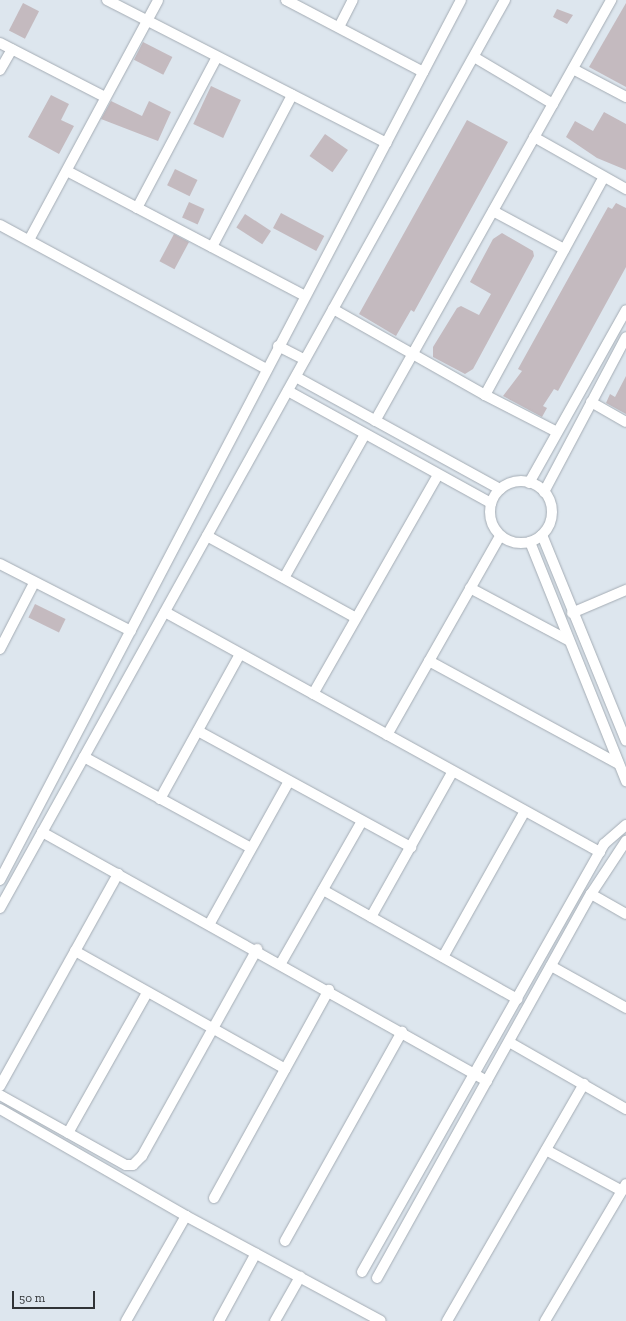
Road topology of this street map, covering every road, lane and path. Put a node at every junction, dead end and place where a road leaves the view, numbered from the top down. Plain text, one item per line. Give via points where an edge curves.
1 (107, 0) edge
2 (158, 0) edge
3 (286, 0) edge
4 (353, 0) edge
5 (461, 0) edge
6 (505, 0) edge
7 (611, 0) edge
8 (147, 21) junction
9 (339, 27) junction
10 (0, 43) edge
11 (12, 49) junction
12 (217, 56) junction
13 (474, 57) junction
14 (573, 69) junction
15 (0, 70) edge
16 (423, 72) junction
17 (292, 95) junction
18 (105, 97) junction
19 (626, 97) edge
20 (553, 104) junction
21 (534, 137) junction
22 (386, 143) junction
23 (67, 171) junction
24 (604, 177) junction
25 (626, 189) edge
26 (138, 208) junction
27 (493, 211) junction
28 (0, 225) edge
29 (29, 240) junction
30 (212, 247) junction
31 (564, 249) junction
32 (305, 296) junction
33 (334, 309) junction
34 (626, 310) edge
35 (616, 328) junction
36 (626, 334) edge
37 (626, 337) edge
38 (278, 346) junction
39 (412, 355) junction
40 (305, 360) junction
41 (266, 369) junction
42 (296, 377) junction
43 (288, 391) junction
44 (485, 395) junction
45 (591, 402) junction
46 (375, 421) junction
47 (626, 422) edge
48 (557, 432) junction
49 (364, 434) junction
50 (438, 475) junction
51 (529, 483) junction
52 (500, 490) junction
53 (544, 492) junction
54 (491, 503) junction
55 (542, 535) junction
56 (207, 536) junction
57 (500, 536) junction
58 (530, 542) junction
59 (0, 564) edge
60 (284, 578) junction
61 (34, 583) junction
62 (470, 588) junction
63 (626, 590) edge
64 (164, 612) junction
65 (572, 613) junction
66 (356, 618) junction
67 (131, 631) junction
68 (568, 640) junction
69 (0, 649) edge
70 (240, 654) junction
71 (429, 661) junction
72 (313, 694) junction
73 (198, 731) junction
74 (387, 735) junction
75 (626, 741) edge
76 (84, 757) junction
77 (619, 764) junction
78 (453, 771) junction
79 (289, 781) junction
80 (626, 781) edge
81 (160, 799) junction
82 (525, 811) junction
83 (362, 821) junction
84 (626, 825) edge
85 (42, 832) junction
86 (626, 841) edge
87 (411, 847) junction
88 (251, 848) junction
89 (600, 852) junction
90 (0, 857) edge
91 (10, 862) junction
92 (118, 874) junction
93 (0, 880) edge
94 (323, 890) junction
95 (591, 894) junction
96 (0, 908) edge
97 (626, 914) edge
98 (371, 917) junction
99 (210, 923) junction
100 (257, 949) junction
101 (75, 951) junction
102 (443, 958) junction
103 (281, 963) junction
104 (552, 966) junction
105 (329, 990) junction
106 (147, 993) junction
107 (517, 999) junction
108 (626, 1008) edge
109 (213, 1029) junction
110 (402, 1032) junction
111 (509, 1042) junction
112 (285, 1069) junction
113 (474, 1074) junction
114 (487, 1081) junction
115 (584, 1084) junction
116 (0, 1086) edge
117 (0, 1095) edge
118 (0, 1109) edge
119 (626, 1109) edge
120 (68, 1133) junction
121 (546, 1150) junction
122 (624, 1188) edge
123 (214, 1198) dead end
124 (186, 1216) junction
125 (285, 1241) dead end
126 (256, 1254) junction
127 (362, 1272) dead end
128 (300, 1277) junction
129 (377, 1278) dead end
130 (378, 1320) edge
131 (126, 1321) edge
132 (219, 1321) edge
133 (276, 1321) edge
134 (448, 1321) edge
135 (545, 1321) edge

1 - 8 street
2 - 8 street
3 - 9 street
4 - 9 street
5 - 16 street
6 - 13 street
7 - 14 street
8 - 12 street
8 - 18 street
9 - 16 street
10 - 11 street
11 - 15 street
11 - 18 street
12 - 17 street
12 - 26 street
13 - 20 street
13 - 33 street
14 - 19 street
14 - 20 street
16 - 22 street
17 - 22 street
17 - 30 street
18 - 23 street
20 - 21 street
21 - 24 street
21 - 27 street
22 - 32 street
23 - 26 street
23 - 29 street
24 - 25 street
24 - 31 street
26 - 30 street
27 - 31 street
27 - 39 street
28 - 29 street
29 - 41 street
30 - 32 street
31 - 44 street
32 - 38 street
33 - 39 street
33 - 40 street
34 - 35 street
35 - 36 street
35 - 48 street
37 - 45 street
38 - 40 street
38 - 41 street
39 - 44 street
39 - 46 street
40 - 42 street
41 - 67 street
42 - 43 street
42 - 46 street
43 - 49 street
43 - 56 street
44 - 48 street
45 - 47 street
45 - 53 street
46 - 52 street
48 - 51 street
49 - 50 street
49 - 60 street
50 - 54 street
50 - 66 street
51 - 52 street via 517,482
51 - 53 street
52 - 54 street
53 - 55 street via 550,504 551,517
54 - 57 street via 492,524
55 - 58 street
55 - 65 street
56 - 60 street
56 - 64 street
57 - 58 street via 512,542
57 - 62 street
58 - 68 street
59 - 61 street
60 - 66 street
61 - 67 street
61 - 69 street
62 - 68 street
62 - 71 street
63 - 65 street
64 - 70 street
64 - 76 street
65 - 75 street
66 - 72 street
67 - 91 street
68 - 77 street
70 - 72 street
70 - 73 street
71 - 74 street
71 - 77 street
72 - 74 street
73 - 79 street
73 - 81 street
74 - 78 street
76 - 81 street
76 - 85 street
77 - 80 street
78 - 82 street
78 - 87 street
79 - 83 street
79 - 88 street
81 - 88 street
82 - 89 street
82 - 102 street
83 - 87 street
83 - 94 street
84 - 89 street via 610,836
85 - 92 street
85 - 96 street
86 - 95 street
87 - 98 street
88 - 99 street
89 - 107 street
90 - 91 street
91 - 93 street
92 - 99 street
92 - 101 street
94 - 98 street
94 - 103 street
95 - 97 street
95 - 104 street
98 - 102 street
99 - 100 street
100 - 103 street
100 - 109 street
101 - 106 street
101 - 116 street
102 - 107 street
103 - 105 street
104 - 108 street
104 - 111 street
105 - 110 street
105 - 112 street
106 - 109 street
106 - 120 street
107 - 113 street
109 - 112 street
109 - 120 street via 139,1162 126,1165
110 - 113 street
110 - 125 street
111 - 114 street
111 - 115 street
112 - 123 street
113 - 114 street
113 - 127 street
114 - 129 street
115 - 119 street
115 - 121 street
117 - 120 street
118 - 124 street
121 - 122 street
121 - 134 street
122 - 135 street
124 - 126 street
124 - 131 street
126 - 128 street
126 - 132 street
128 - 130 street
128 - 133 street

